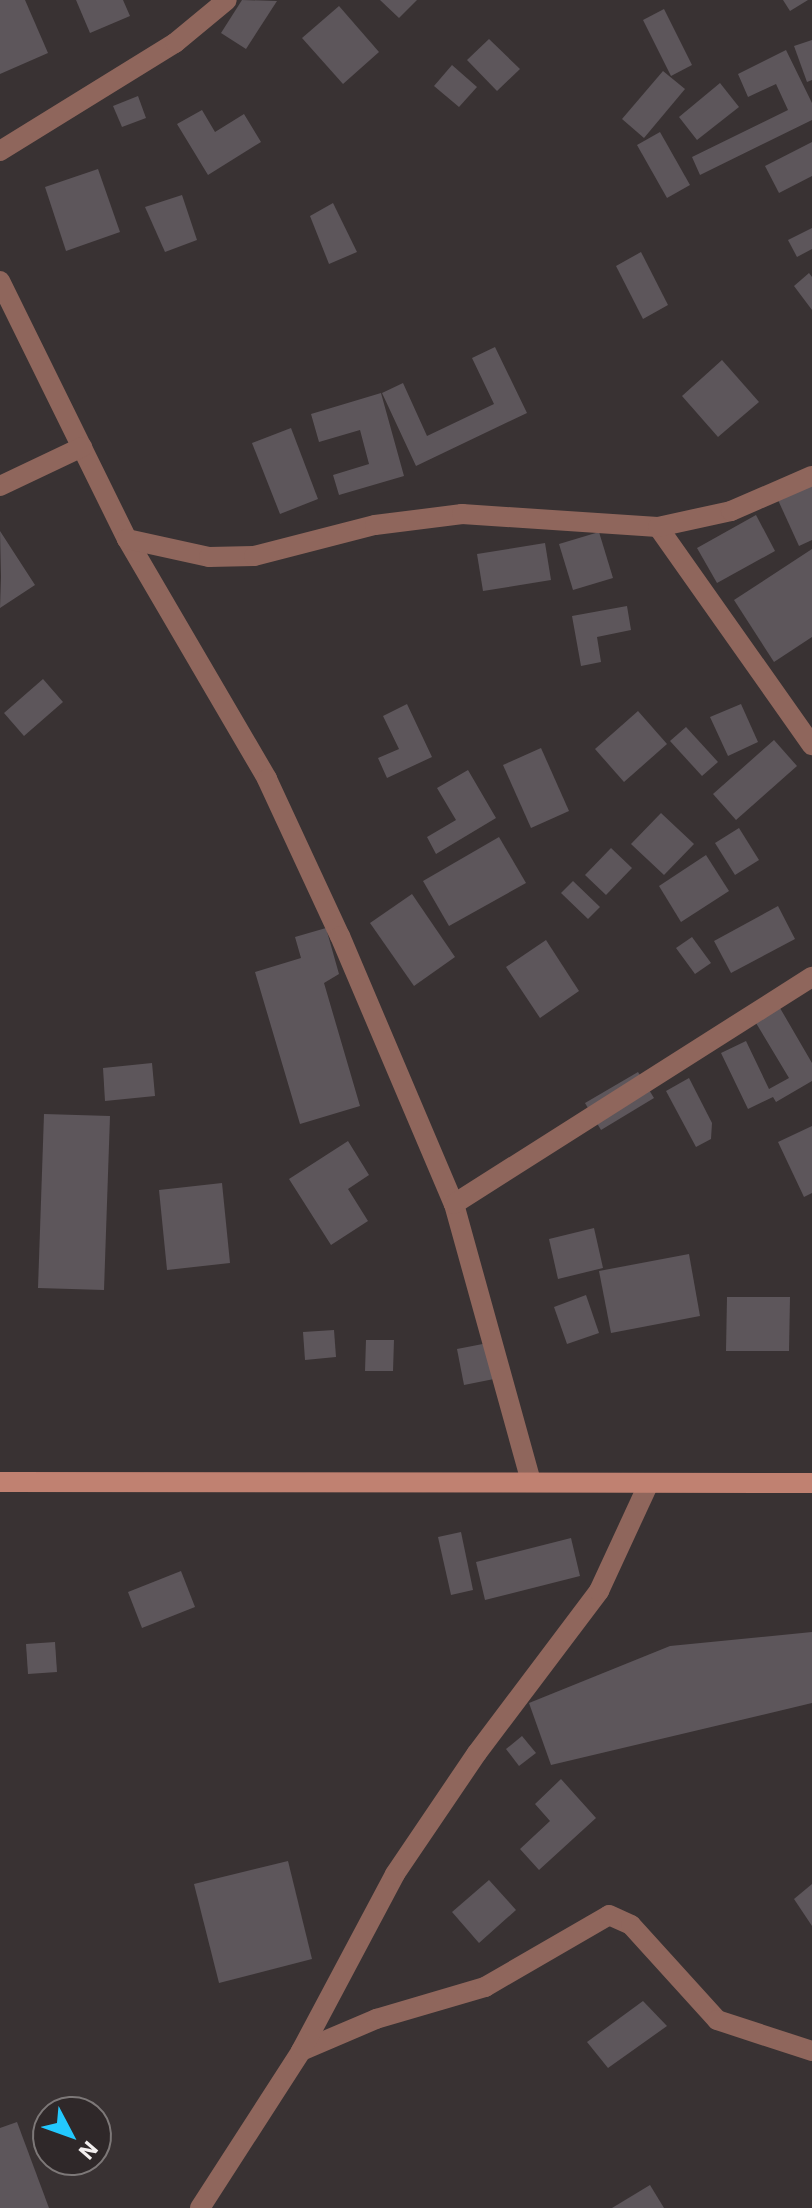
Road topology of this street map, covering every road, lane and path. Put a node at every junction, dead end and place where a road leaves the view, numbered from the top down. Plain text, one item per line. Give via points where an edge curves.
1 (227, 0) edge
2 (0, 151) edge
3 (0, 281) edge
4 (82, 447) junction
5 (812, 476) edge
6 (0, 486) edge
7 (658, 527) junction
8 (127, 539) junction
9 (812, 745) edge
10 (812, 977) edge
11 (454, 1204) junction
12 (530, 1478) junction
13 (0, 1482) edge
14 (649, 1483) junction
15 (812, 1483) edge
16 (301, 2051) junction
17 (812, 2051) edge
18 (200, 2208) edge

1 - 2 street via 175,43
3 - 4 street
4 - 6 street
4 - 8 street
5 - 7 street via 731,511
7 - 8 street via 462,514 375,525 254,556 209,557
7 - 9 street
8 - 11 street via 267,779
10 - 11 street
11 - 12 street
12 - 13 main road via 402,1484
12 - 14 main road
14 - 15 main road
14 - 16 street via 599,1591 477,1753 395,1874
16 - 17 street via 376,2019 485,1987 609,1915 631,1925 717,2020
16 - 18 street

